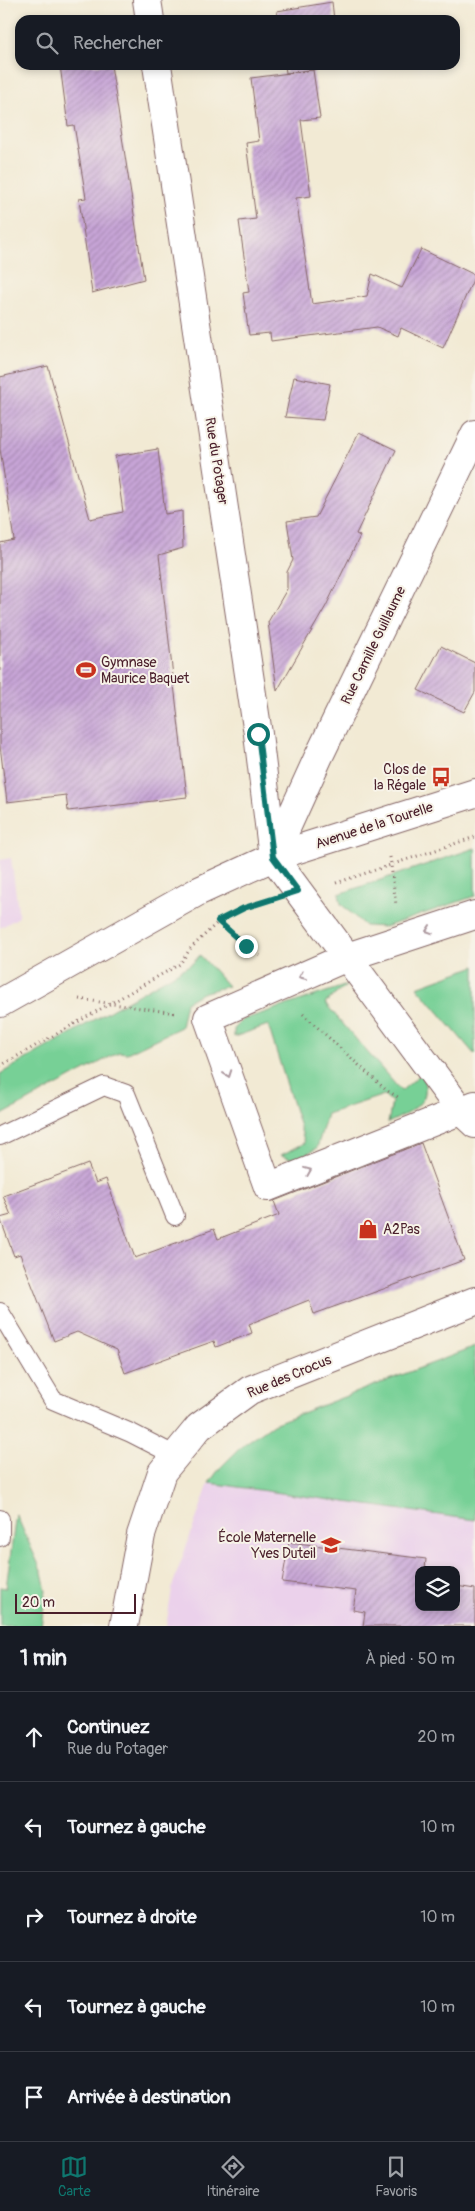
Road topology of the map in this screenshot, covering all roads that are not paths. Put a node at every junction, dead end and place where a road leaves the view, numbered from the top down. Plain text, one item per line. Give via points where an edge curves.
1 (147, 0) edge
2 (149, 15) edge
3 (158, 70) edge
4 (475, 434) edge
5 (475, 793) edge
6 (273, 857) junction
7 (475, 915) edge
8 (347, 957) junction
9 (11, 996) edge
10 (470, 1113) edge
11 (0, 1136) edge
12 (174, 1216) dead end
13 (475, 1301) edge
14 (0, 1312) edge
15 (176, 1456) junction
16 (0, 1519) edge
17 (0, 1537) edge
18 (124, 1626) edge

1 - 2 street
3 - 6 street, Rue du Potager via 257,724
4 - 6 street, Rue Camille Guillaume
5 - 6 street, Avenue de la Tourelle
6 - 8 street
6 - 9 street, Avenue de la Tourelle via 199,891
7 -> 8 street
8 - 10 street
8 -> 10 street via 208,1018 268,1187
11 - 12 lane via 104,1086 126,1094
13 - 15 street, Rue des Crocus via 250,1390 199,1427
14 - 15 lane via 53,1400
15 - 18 street, Rue des Crocus via 162,1472 140,1535
16 - 17 lane

